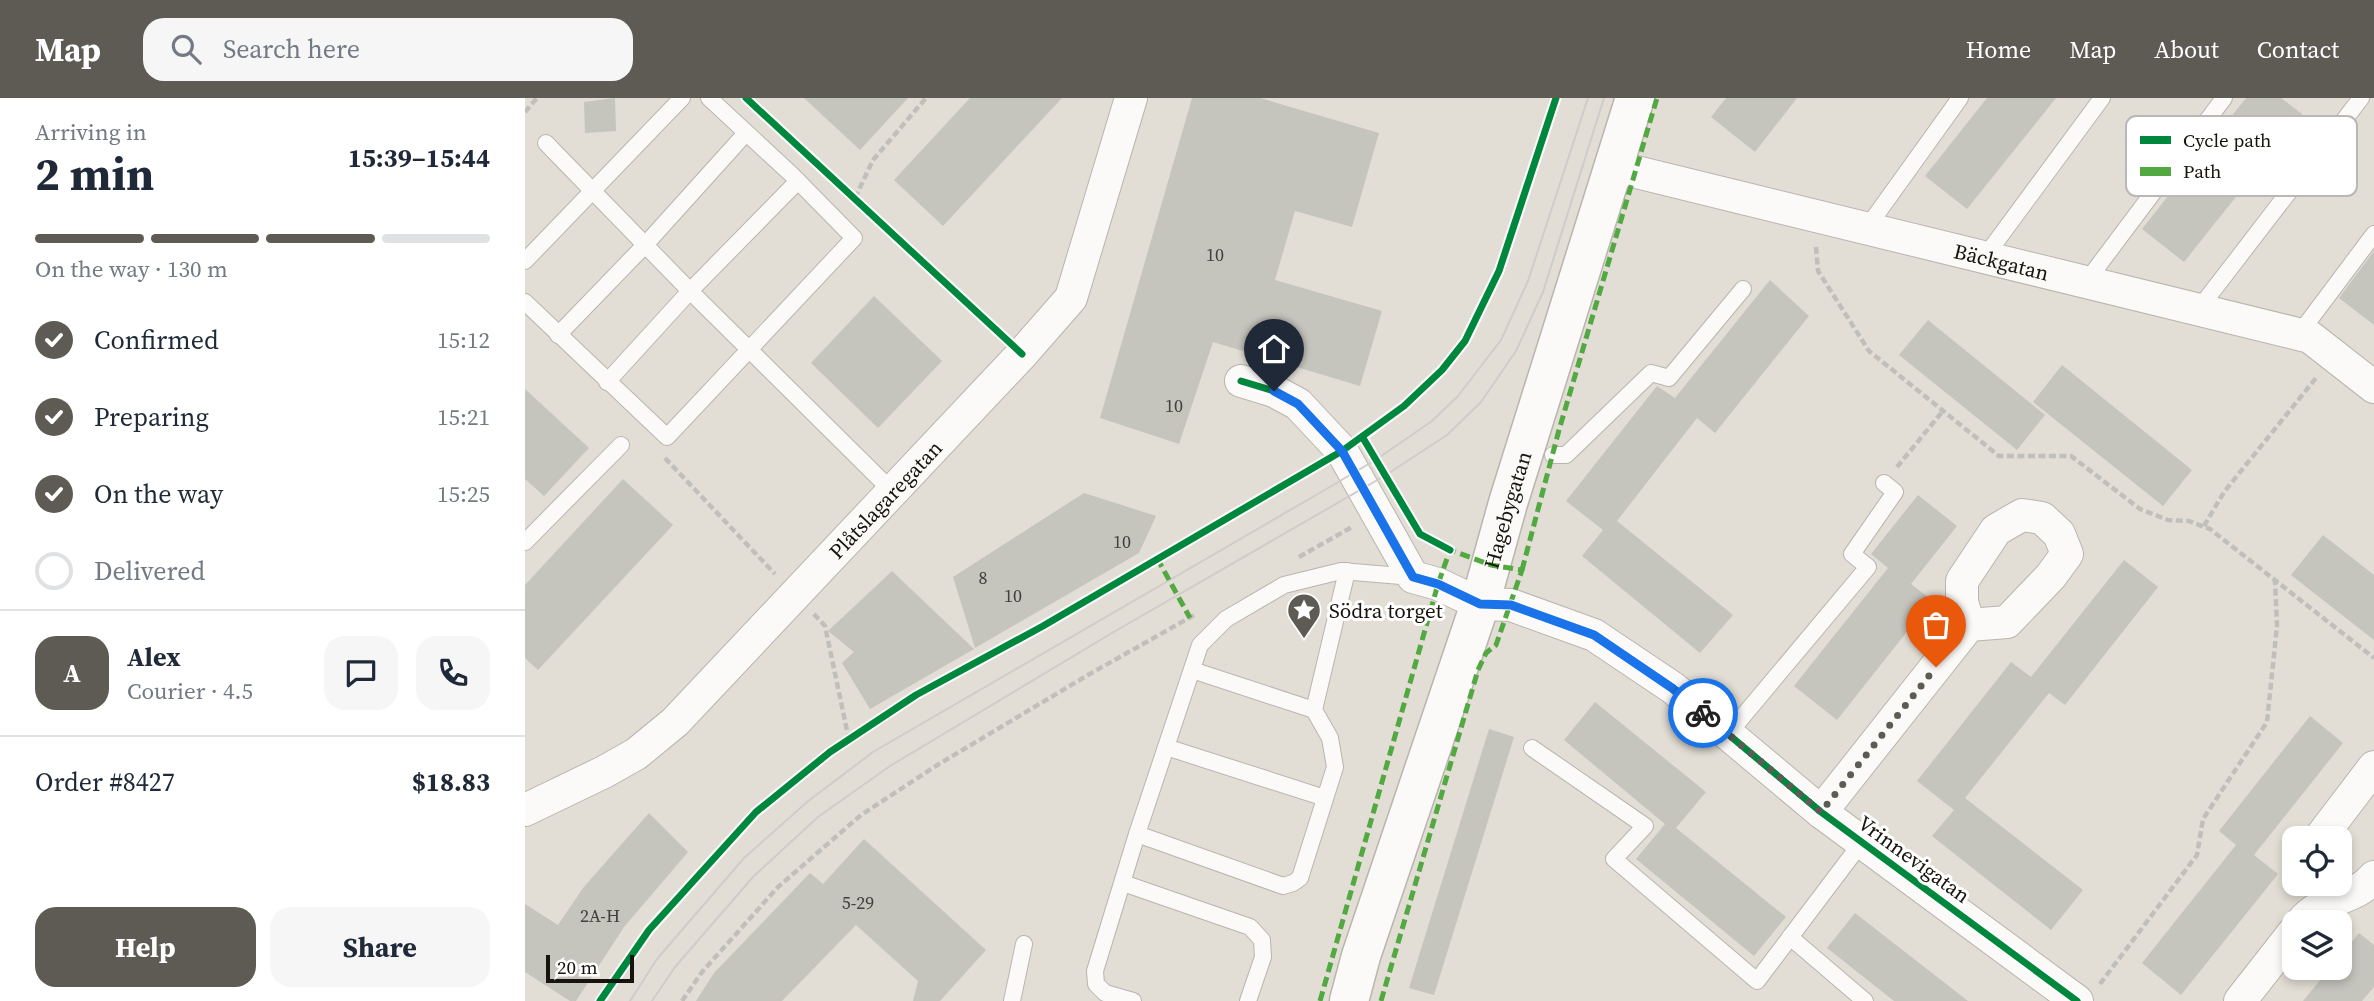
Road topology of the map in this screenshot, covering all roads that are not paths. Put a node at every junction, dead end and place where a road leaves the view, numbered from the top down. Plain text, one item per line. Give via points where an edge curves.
1 (683, 98) edge
2 (709, 98) edge
3 (1131, 98) edge
4 (1635, 98) edge
5 (1960, 98) edge
6 (2102, 98) edge
7 (2224, 98) edge
8 (2361, 98) edge
9 (2210, 116) edge
10 (2347, 116) edge
11 (747, 133) junction
12 (546, 143) dead end
13 (1612, 166) junction
14 (798, 181) junction
15 (593, 192) junction
16 (2150, 196) edge
17 (2285, 196) edge
18 (1866, 229) junction
19 (2374, 234) edge
20 (645, 245) junction
21 (1984, 258) junction
22 (525, 261) edge
23 (2086, 282) junction
24 (1743, 289) dead end
25 (690, 291) junction
26 (525, 302) edge
27 (2197, 310) junction
28 (2299, 334) junction
29 (558, 335) junction
30 (750, 350) junction
31 (1241, 381) dead end
32 (607, 382) junction
33 (2374, 387) edge
34 (621, 445) dead end
35 (1553, 455) dead end
36 (1884, 483) road end
37 (892, 491) junction
38 (528, 532) edge
39 (1347, 571) junction
40 (1413, 577) junction
41 (1480, 604) junction
42 (1969, 625) dead end
43 (1192, 670) junction
44 (1314, 710) junction
45 (1728, 734) junction
46 (1166, 747) junction
47 (1532, 748) dead end
48 (2374, 768) edge
49 (1325, 798) junction
50 (528, 803) edge
51 (1821, 812) junction
52 (2329, 826) edge
53 (1137, 834) junction
54 (1862, 842) junction
55 (2374, 877) edge
56 (1123, 883) junction
57 (2318, 910) edge
58 (1790, 937) junction
59 (1024, 944) dead end
60 (2282, 947) edge
61 (2086, 996) edge
62 (1012, 1001) edge
63 (1133, 1001) edge
64 (1248, 1001) edge
65 (1349, 1001) edge
66 (1865, 1001) edge
67 (2239, 1001) edge

1 - 15 lane
2 - 11 lane
3 - 37 street, Plåtslagaregatan via 1071,298
4 - 13 street, Hagebygatan
5 - 18 lane
6 - 21 lane
7 - 9 lane
8 - 10 lane
11 - 14 lane
11 - 20 lane
12 - 15 lane
13 - 18 street, Bäckgatan
13 - 41 street, Hagebygatan
14 - 25 lane
14 - 30 lane via 854,238
15 - 20 lane
15 - 22 lane
16 - 23 lane
17 - 27 lane
18 - 21 street, Bäckgatan
19 - 28 lane
20 - 25 lane
20 - 29 lane
21 - 23 street, Bäckgatan
23 - 27 street, Bäckgatan
24 - 35 lane via 1669,378 1651,373 1566,456
25 - 30 lane
25 - 32 lane
26 - 29 lane
27 - 28 street, Bäckgatan
28 - 33 street, Bäckgatan via 2310,337
29 - 32 lane
30 - 32 lane via 667,437
30 - 37 lane
31 - 40 street via 1298,404 1342,451
34 - 38 lane
36 - 45 lane via 1895,492 1852,554 1868,567
37 - 50 street, Plåtslagaregatan via 675,722 636,754 604,772
39 - 40 lane
39 - 43 lane via 1285,585 1226,619 1200,645
39 - 44 lane
40 - 41 street
41 - 45 street, Vrinnevigatan via 1511,605 1594,635 1672,688
41 - 65 street, Hagebygatan
42 - 51 street
43 - 44 lane
43 - 46 lane
44 - 49 lane via 1330,738 1335,767
45 - 51 street, Vrinnevigatan
46 - 49 lane
46 - 53 lane
47 - 58 lane via 1645,826 1614,859 1757,981
48 - 52 street
49 - 53 lane via 1300,878 1283,886
51 - 54 street, Vrinnevigatan
53 - 56 lane
54 - 58 lane
54 - 61 street, Vrinnevigatan
55 - 57 street
56 - 63 lane via 1095,971 1096,984 1105,993
56 - 64 lane via 1250,927 1262,940 1263,957
58 - 66 lane
59 - 62 lane
60 - 67 street

